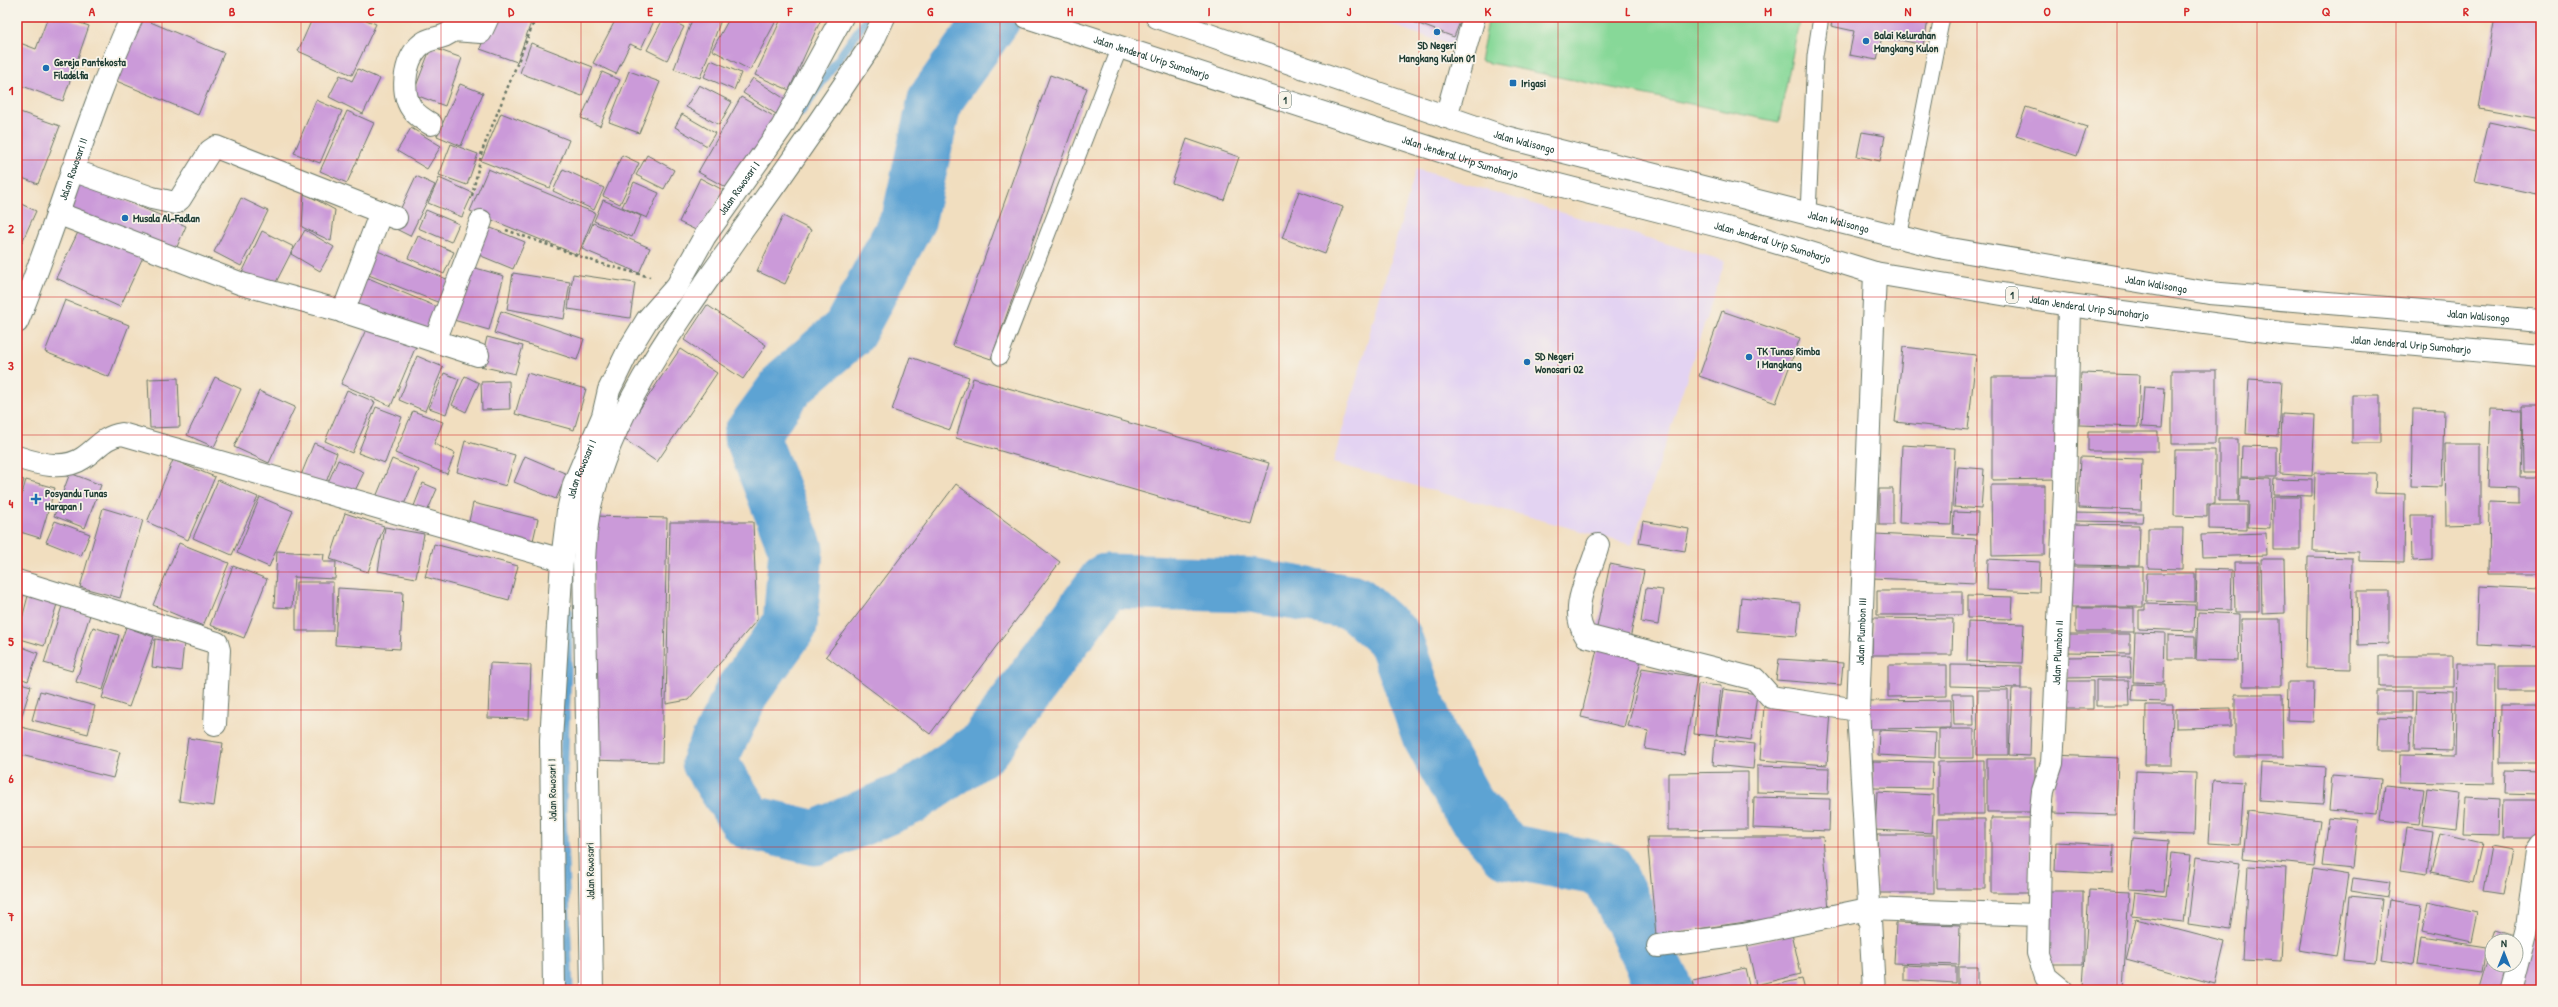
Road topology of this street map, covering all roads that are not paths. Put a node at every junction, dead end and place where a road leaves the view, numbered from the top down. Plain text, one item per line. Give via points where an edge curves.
1 (132, 17) edge
2 (488, 17) edge
3 (842, 17) edge
4 (884, 17) edge
5 (1027, 17) edge
6 (1158, 17) edge
7 (1474, 17) edge
8 (1821, 17) edge
9 (1942, 17) edge
10 (1120, 47) junction
11 (1446, 116) junction
12 (432, 124) dead end
13 (72, 170) junction
14 (58, 213) junction
15 (1808, 213) junction
16 (481, 221) road end
17 (1899, 238) junction
18 (1875, 273) junction
19 (26, 278) edge
20 (2290, 300) junction
21 (2069, 305) junction
22 (343, 312) junction
23 (2541, 321) edge
24 (17, 322) edge
25 (2281, 333) junction
26 (434, 341) junction
27 (478, 355) dead end
28 (2541, 356) edge
29 (1000, 357) dead end
30 (17, 457) edge
31 (1598, 545) dead end
32 (562, 560) junction
33 (17, 581) edge
34 (1858, 710) junction
35 (215, 724) dead end
36 (588, 751) joint
37 (2541, 845) edge
38 (1868, 909) junction
39 (2037, 915) junction
40 (1658, 946) dead end
41 (554, 990) edge
42 (592, 990) edge
43 (1874, 990) edge
44 (2062, 990) edge
45 (2511, 990) edge

1 - 13 main road, Jalan Rowosari II via 107,70
2 - 12 main road via 481,32 453,30 448,35 424,42 412,57 406,69 406,99 419,116
3 - 32 main road, Jalan Rowosari I via 782,127 705,236 677,286 647,320 628,351 609,390 603,416 574,484
4 - 36 main road, Jalan Rowosari I via 871,46 697,295 635,389 604,459 590,508 584,560
5 - 10 main road, Jalan Jenderal Urip Sumoharjo / 1
6 - 11 main road, Jalan Walisongo
7 - 11 main road
8 - 15 lane via 1815,56
9 - 17 lane
10 - 18 main road, Jalan Jenderal Urip Sumoharjo / 1 via 1496,169 1742,232
10 - 29 lane
11 - 15 main road, Jalan Walisongo via 1505,137
13 - 14 main road, Jalan Rowosari II
13 - 22 main road via 152,198 175,203 210,151 216,147 388,215
14 - 19 main road, Jalan Rowosari II
14 - 22 main road via 242,284
15 - 17 main road, Jalan Walisongo
16 - 26 main road
17 - 20 main road, Jalan Walisongo via 2209,293
18 - 21 main road, Jalan Jenderal Urip Sumoharjo / 1
18 - 34 main road, Jalan Plumbon III
19 - 24 main road, Jalan Rowosari II
20 - 23 main road, Jalan Walisongo
20 - 25 main road
21 - 25 main road, Jalan Jenderal Urip Sumoharjo / 1
21 - 39 main road, Jalan Plumbon II via 2065,490 2054,730 2052,763 2043,791 2041,810
22 - 26 main road
25 - 28 main road, Jalan Jenderal Urip Sumoharjo / 1
26 - 27 main road
30 - 32 main road via 41,465 62,464 82,459 108,436 122,434
31 - 34 main road via 1586,576 1579,612 1579,625 1586,636 1755,679 1771,697
32 - 41 main road, Jalan Rowosari I via 551,740
33 - 35 main road via 217,643 219,650
34 - 38 main road, Jalan Plumbon III
36 - 42 main road, Jalan Rowosari
37 - 45 main road via 2537,850 2527,928
38 - 39 main road
38 - 40 main road via 1743,935
38 - 43 main road, Jalan Plumbon III
39 - 44 main road, Jalan Plumbon II via 2040,963 2046,977

